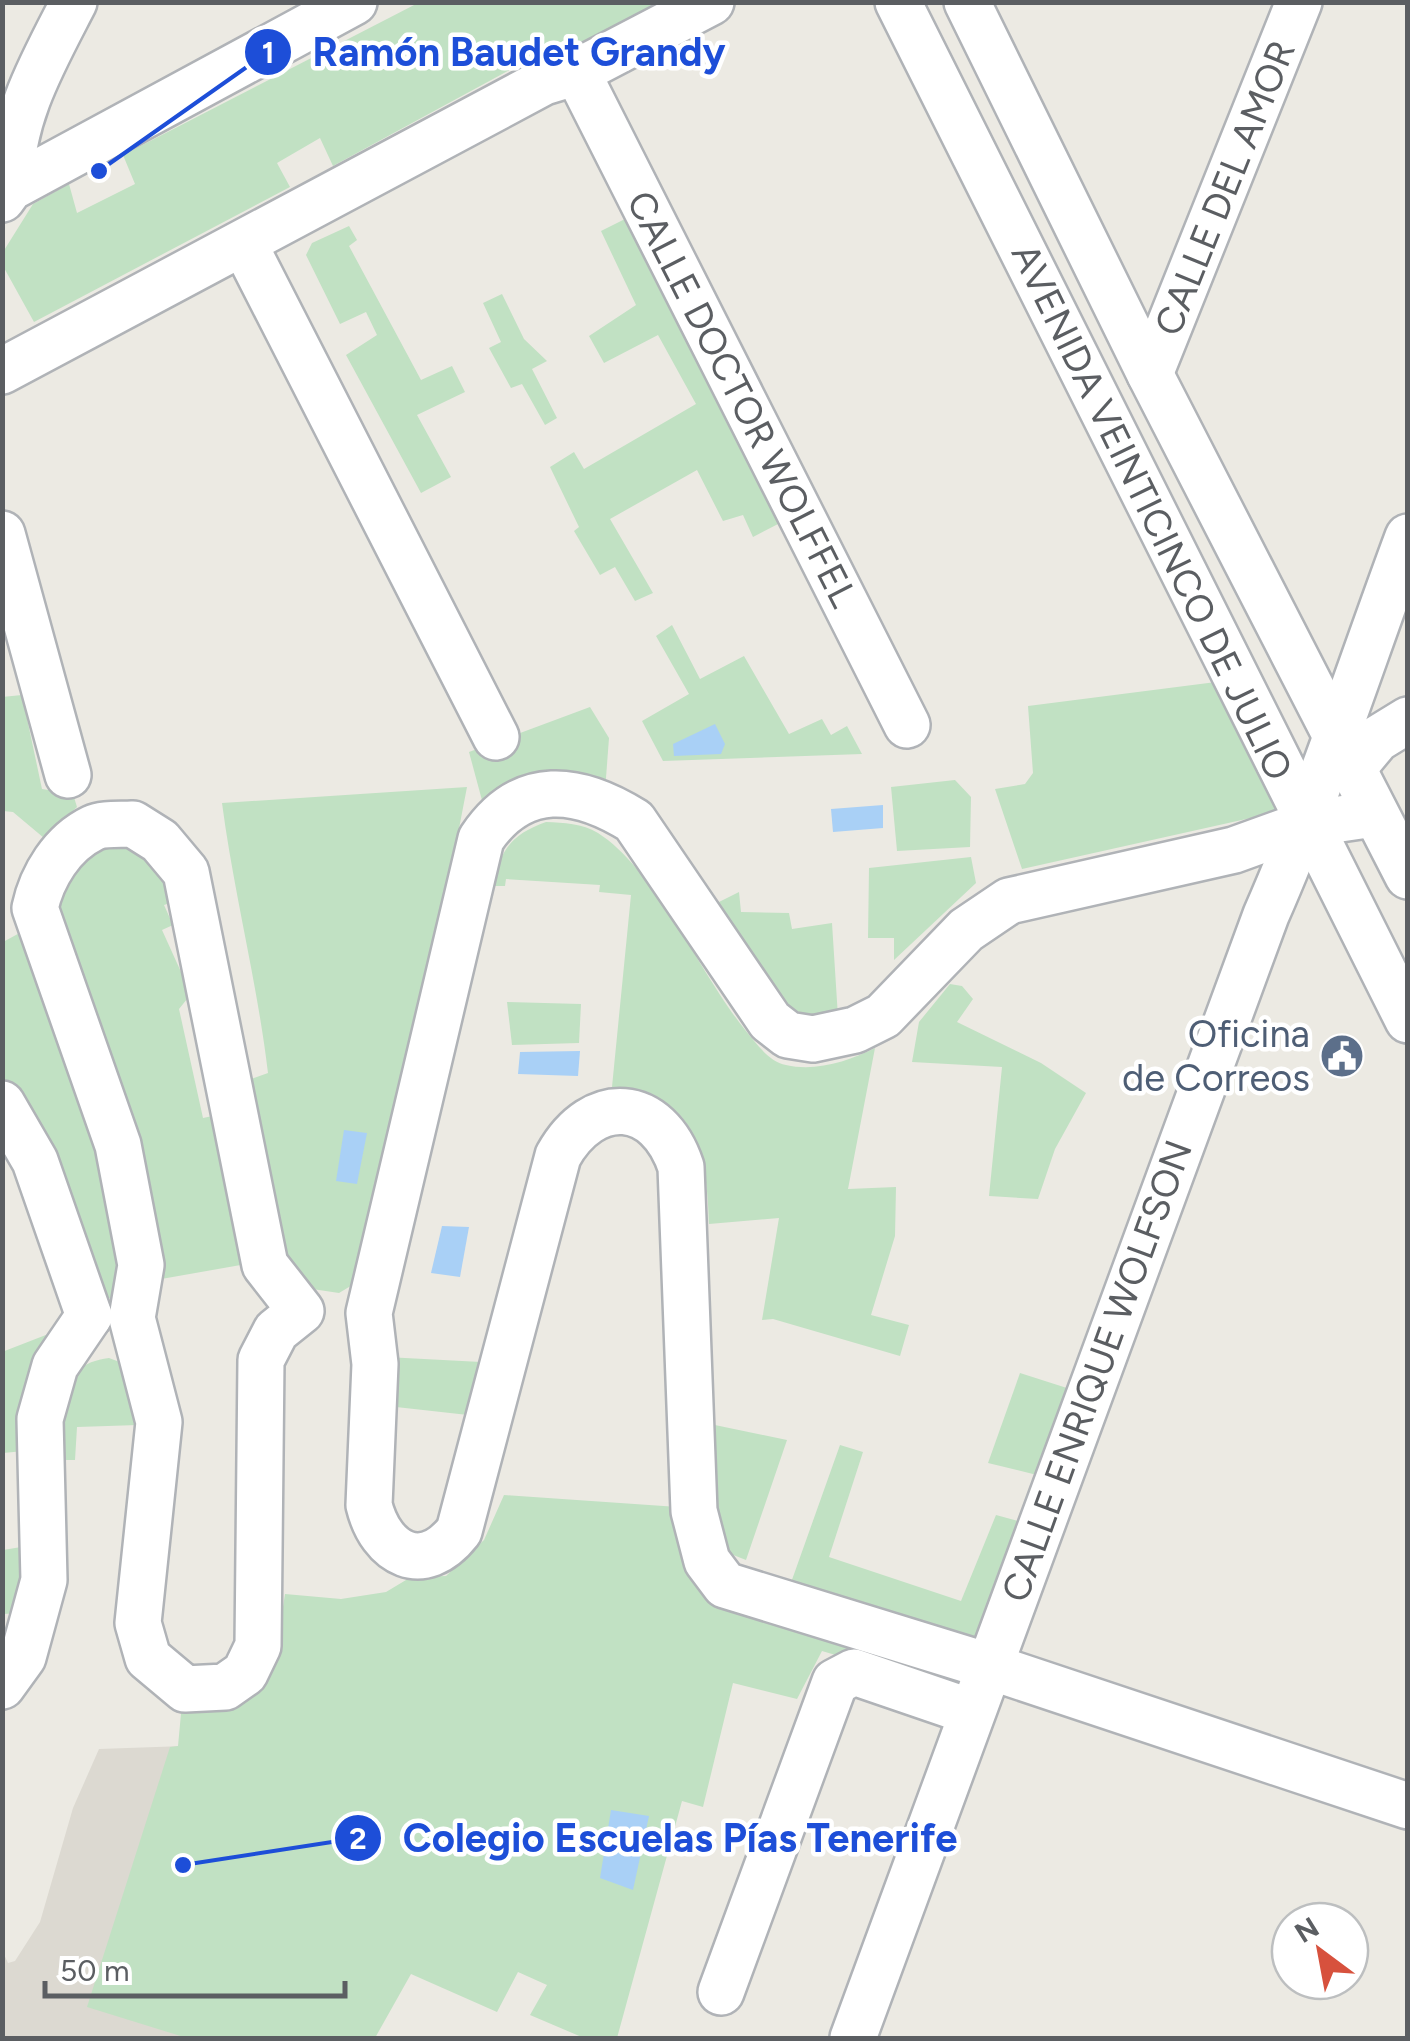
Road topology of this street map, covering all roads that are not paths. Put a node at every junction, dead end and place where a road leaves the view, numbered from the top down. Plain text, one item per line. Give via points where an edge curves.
1 (74, 2) edge
2 (354, 2) edge
3 (711, 2) edge
4 (967, 2) edge
5 (1299, 2) edge
6 (906, 8) edge
7 (577, 72) junction
8 (6, 193) edge
9 (244, 244) junction
10 (2, 372) edge
11 (1150, 374) junction
12 (2, 534) edge
13 (1408, 536) edge
14 (1408, 720) edge
15 (907, 725) dead end
16 (496, 737) dead end
17 (1343, 752) junction
18 (68, 774) dead end
19 (1374, 814) junction
20 (1306, 824) junction
21 (1408, 876) edge
22 (1408, 1020) edge
23 (2, 1104) edge
24 (302, 1311) junction
25 (369, 1313) junction
26 (110, 1317) junction
27 (988, 1666) junction
28 (2, 1686) edge
29 (971, 1712) junction
30 (1408, 1806) edge
31 (720, 1992) dead end
32 (853, 2038) edge

1 - 8 street via 24,97
2 - 8 street
3 - 7 street
4 - 11 street, AVENIDA VEINTICINCO DE JULIO
5 - 11 street, CALLE DEL AMOR
6 - 20 street, AVENIDA VEINTICINCO DE JULIO
7 - 9 street via 544,82
7 - 15 street, CALLE DOCTOR WOLFFEL
9 - 10 street
9 - 16 street
11 - 17 street, AVENIDA VEINTICINCO DE JULIO
12 - 18 street
13 - 17 street, CALLE ENRIQUE WOLFSON
14 - 17 street
17 - 19 street, AVENIDA VEINTICINCO DE JULIO
17 - 20 street, CALLE ENRIQUE WOLFSON
19 - 20 street
19 - 21 street, AVENIDA VEINTICINCO DE JULIO
20 - 22 street, AVENIDA VEINTICINCO DE JULIO
20 - 25 street via 1234,850 1009,901 966,930 883,1016 813,1039 788,1034 770,1021 634,821 576,793 549,793 516,805 494,819 481,839
20 - 27 street, CALLE ENRIQUE WOLFSON via 1259,933
23 - 26 street
24 - 25 street
24 - 26 street via 276,1331 261,1360 258,1646 244,1673 225,1686 185,1689 148,1658 138,1623 159,1422
24 - 26 street via 265,1264 186,872 160,841 132,824 95,826 58,857 41,882 36,908 118,1144 142,1264
25 - 27 street via 375,1364 369,1505 375,1527 392,1548 414,1557 438,1552 458,1531 558,1156 572,1132 596,1117 625,1109 651,1119 672,1139 685,1196 694,1511 706,1561 725,1585
26 - 28 street via 55,1366 40,1419 44,1580 23,1657
27 - 29 street, CALLE ENRIQUE WOLFSON
27 - 30 street
29 - 31 street via 854,1672 834,1682
29 - 32 street, CALLE ENRIQUE WOLFSON

